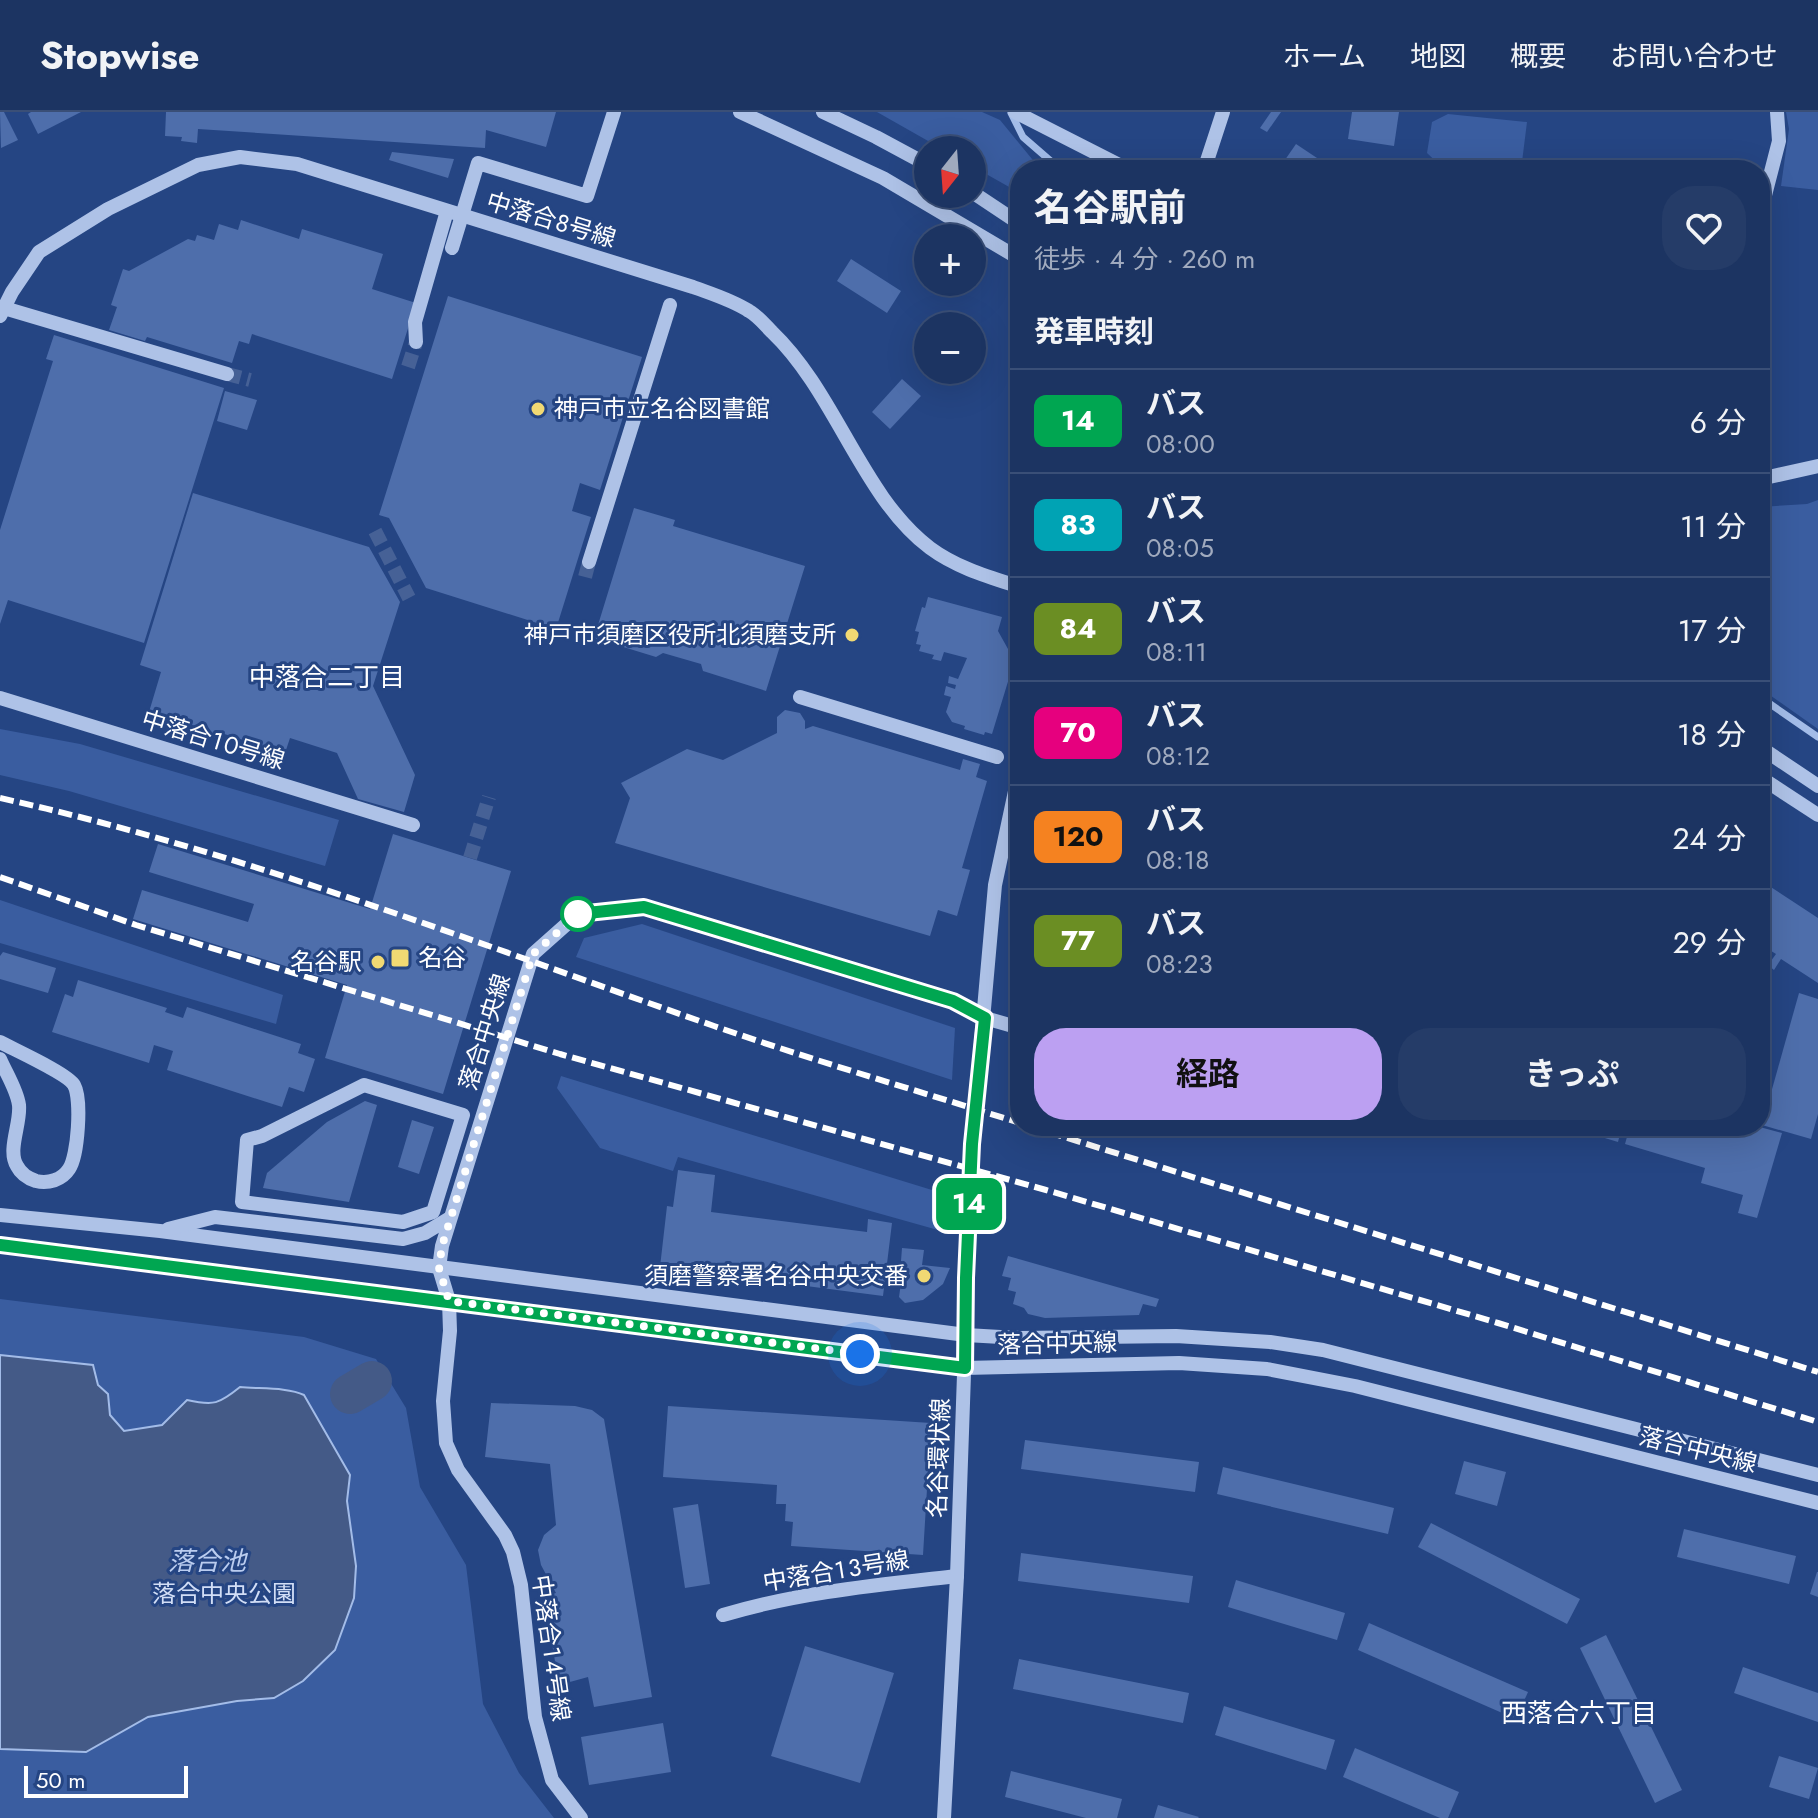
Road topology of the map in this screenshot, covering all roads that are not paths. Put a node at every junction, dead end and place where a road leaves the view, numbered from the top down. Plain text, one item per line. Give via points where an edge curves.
1 (614, 112) edge
2 (740, 112) edge
3 (823, 112) edge
4 (1015, 112) edge
5 (1223, 112) edge
6 (1777, 112) edge
7 (914, 157) edge
8 (1109, 160) edge
9 (1207, 160) edge
10 (1770, 176) edge
11 (986, 201) edge
12 (447, 211) junction
13 (1010, 217) edge
14 (452, 248) dead end
15 (1010, 253) edge
16 (670, 305) dead end
17 (2, 312) edge
18 (416, 342) tunnel mouth
19 (227, 374) tunnel mouth
20 (1818, 466) edge
21 (1770, 477) edge
22 (589, 562) tunnel mouth
23 (1010, 584) edge
24 (800, 697) dead end
25 (0, 698) edge
26 (1770, 754) edge
27 (997, 757) dead end
28 (1770, 784) edge
29 (1818, 786) edge
30 (1010, 815) edge
31 (1818, 815) edge
32 (413, 825) dead end
33 (985, 1018) junction
34 (1010, 1025) edge
35 (0, 1042) edge
36 (0, 1059) edge
37 (398, 1088) joint
38 (0, 1215) edge
39 (450, 1218) junction
40 (160, 1231) junction
41 (0, 1245) edge
42 (439, 1268) junction
43 (449, 1301) junction
44 (966, 1335) junction
45 (965, 1368) junction
46 (1818, 1475) edge
47 (1818, 1503) edge
48 (957, 1576) junction
49 (723, 1615) dead end
50 (581, 1818) edge
51 (944, 1818) edge

1 - 14 street via 587,196 478,163
2 - 15 street via 883,178
3 - 7 street
4 - 8 street
5 - 9 street
6 - 10 street via 1779,141
11 - 13 street
12 - 17 street, 中落合８号線 via 297,164 240,157 198,165 108,209 39,252
12 - 18 street via 415,322
12 - 23 street, 中落合８号線 via 693,287 751,312 801,363 869,475 914,534 970,571
16 - 22 street
17 - 19 street
20 - 21 street
24 - 27 street
25 - 32 street, 中落合１０号線
26 - 29 street
28 - 31 street
30 - 33 street, 名谷環状線 via 995,885
33 - 34 street, 落合中央線
33 - 39 street, 落合中央線 via 953,1001 644,907 578,914 533,954
33 - 44 street, 名谷環状線 via 972,1144
35 - 36 street via 74,1083 80,1100 73,1160 56,1180 22,1175 14,1161 19,1105
37 - 37 street via 463,1115 433,1212 403,1222 242,1202 247,1140 364,1085
38 - 40 street, 落合中央線
39 - 40 street via 403,1239 215,1217
39 - 42 street, 落合中央線
40 - 42 street, 落合中央線
41 - 43 street, 落合中央線
42 - 43 street, 中落合１４号線
42 - 44 street, 落合中央線
43 - 45 street, 落合中央線
43 - 50 street, 中落合１４号線 via 446,1443 513,1552 535,1717 552,1780
44 - 45 street, 名谷環状線
44 - 46 street, 落合中央線 via 1176,1336 1297,1346
45 - 47 street, 落合中央線 via 1179,1363 1267,1369
45 - 48 street, 名谷環状線
48 - 49 street, 中落合１３号線 via 820,1592
48 - 51 street, 名谷環状線

